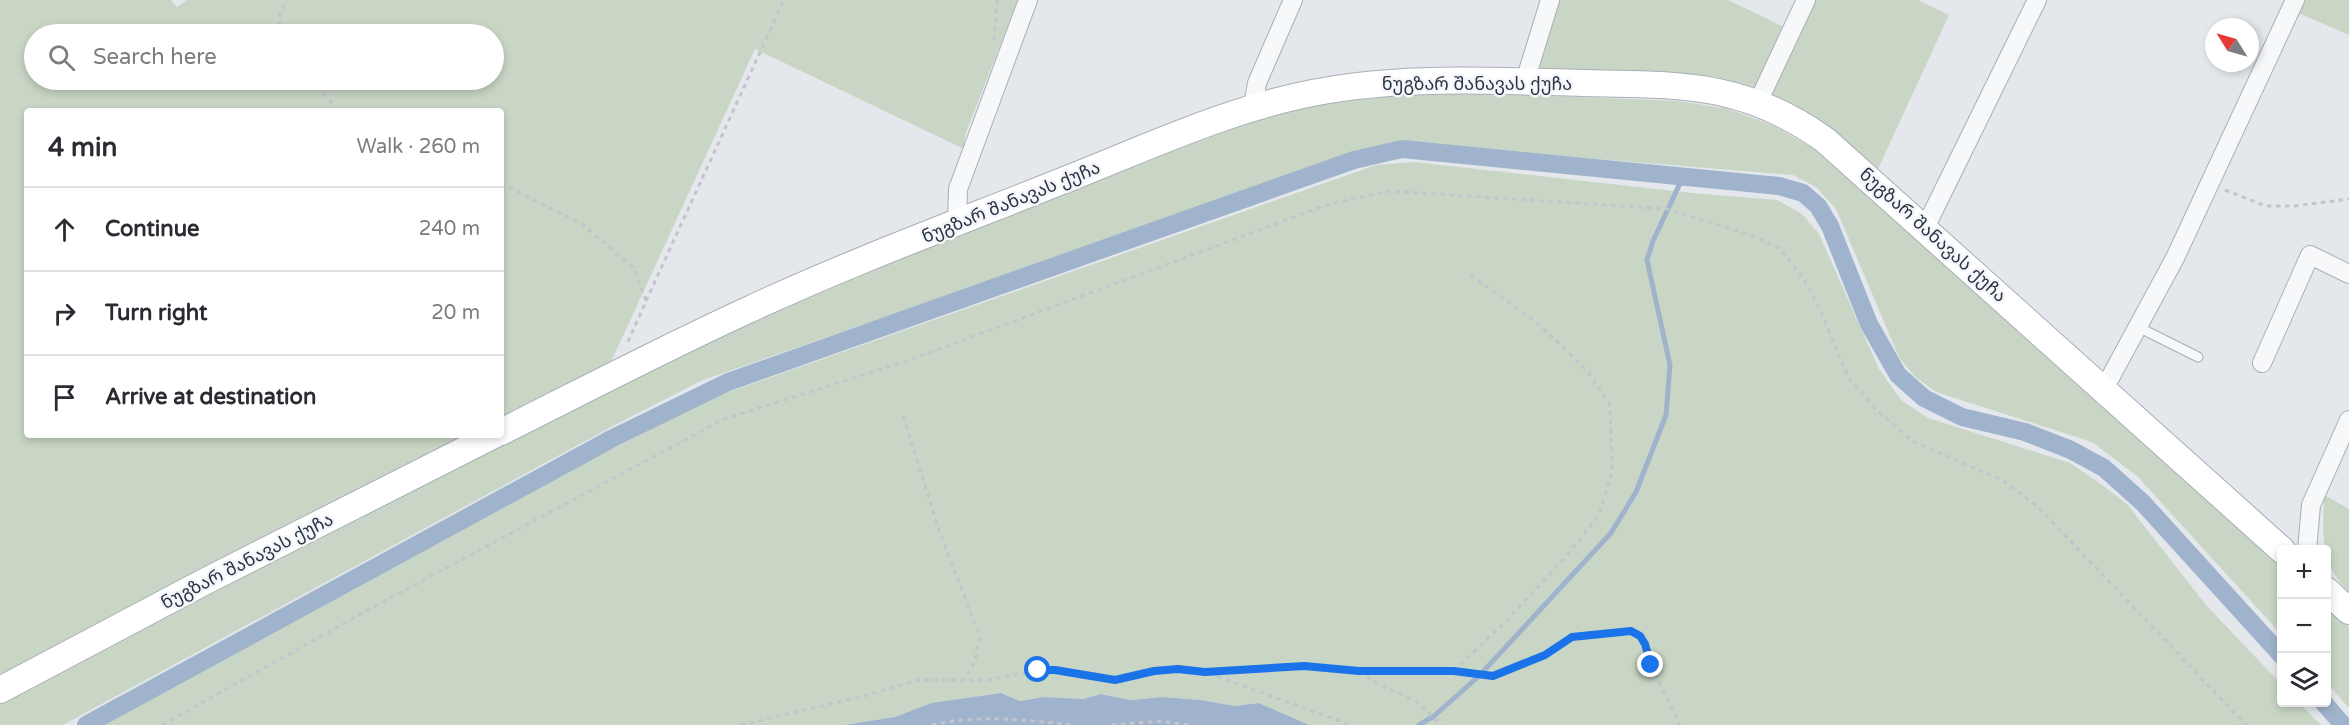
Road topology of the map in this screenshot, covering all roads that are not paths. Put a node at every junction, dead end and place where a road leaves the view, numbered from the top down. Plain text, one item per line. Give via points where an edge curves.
1 (1028, 0) edge
2 (1293, 0) edge
3 (1550, 0) edge
4 (1806, 0) edge
5 (2037, 0) edge
6 (2295, 0) edge
7 (1525, 81) junction
8 (1758, 102) junction
9 (1253, 106) junction
10 (957, 223) junction
11 (1924, 228) junction
12 (2349, 274) edge
13 (2138, 327) junction
14 (2198, 357) dead end
15 (2262, 363) dead end
16 (2104, 389) junction
17 (2349, 420) edge
18 (504, 431) edge
19 (488, 438) edge
20 (2278, 545) edge
21 (2307, 545) edge
22 (2331, 595) edge
23 (2349, 611) edge
24 (0, 690) edge

1 - 10 street via 958,189
2 - 9 street via 1257,83
3 - 7 street
4 - 8 street
5 - 11 street
6 - 13 street via 2175,258
7 - 8 main road, ნუგზარ შანავას ქუჩა via 1682,86 1715,89
7 - 9 main road, ნუგზარ შანავას ქუჩა via 1405,81 1328,90
8 - 11 main road, ნუგზარ შანავას ქუჩა via 1798,121 1825,140
9 - 10 main road, ნუგზარ შანავას ქუჩა
10 - 18 main road, ნუგზარ შანავას ქუჩა via 750,309
11 - 16 main road, ნუგზარ შანავას ქუჩა
12 - 15 street via 2310,255
13 - 14 lane
13 - 16 street
16 - 20 main road, ნუგზარ შანავას ქუჩა
17 - 21 street via 2311,505
19 - 24 main road, ნუგზარ შანავას ქუჩა
22 - 23 main road

